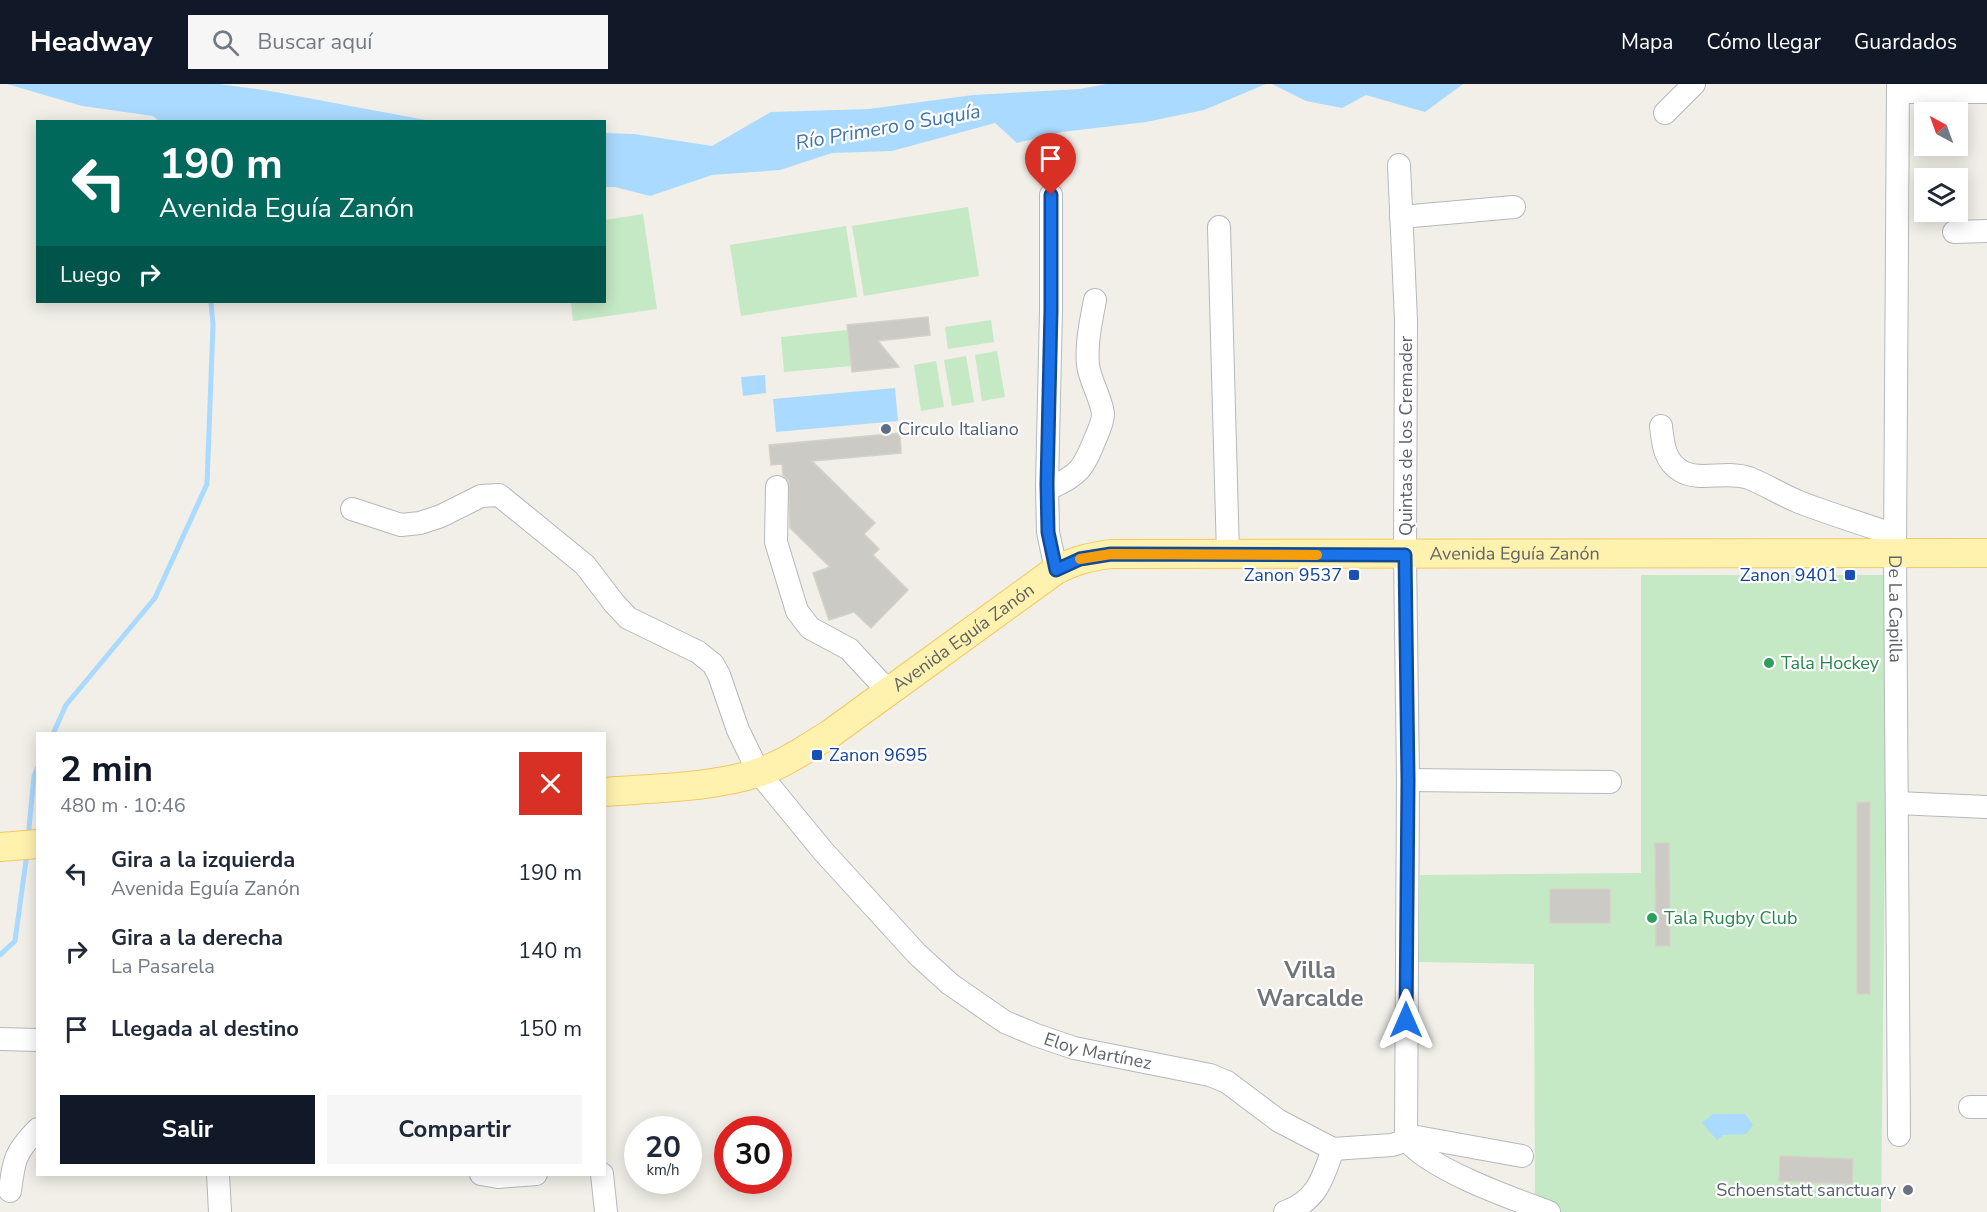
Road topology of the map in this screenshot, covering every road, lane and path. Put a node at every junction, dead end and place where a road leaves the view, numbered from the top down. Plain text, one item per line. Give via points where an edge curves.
1 (1694, 84) edge
2 (1898, 88) edge
3 (1987, 92) edge
4 (1665, 113) dead end
5 (1399, 165) dead end
6 (1051, 195) dead end
7 (1514, 207) dead end
8 (1401, 217) junction
9 (1219, 227) dead end
10 (1987, 231) edge
11 (1954, 232) dead end
12 (1095, 300) dead end
13 (1660, 426) dead end
14 (777, 486) dead end
15 (1048, 489) junction
16 (352, 509) dead end
17 (1895, 544) junction
18 (1987, 553) edge
19 (1228, 555) junction
20 (1405, 555) junction
21 (1056, 570) junction
22 (888, 691) junction
23 (759, 773) junction
24 (1408, 780) junction
25 (1610, 782) dead end
26 (606, 792) edge
27 (1896, 803) junction
28 (1987, 807) edge
29 (0, 1039) edge
30 (36, 1040) edge
31 (36, 1131) edge
32 (1899, 1135) dead end
33 (1406, 1139) junction
34 (1334, 1149) junction
35 (1522, 1156) dead end
36 (218, 1176) edge
37 (490, 1176) edge
38 (517, 1176) edge
39 (602, 1176) edge
40 (10, 1191) dead end
41 (220, 1212) edge
42 (606, 1212) edge
43 (1286, 1212) edge
44 (1550, 1212) edge

1 - 4 street
2 - 3 street
2 - 17 street, De La Capilla
5 - 8 street, Quintas de los Cremader
6 - 15 street
7 - 8 street
8 - 20 street, Quintas de los Cremader via 1406,320
9 - 19 street
10 - 11 street
12 - 15 street via 1088,365 1103,413 1101,424 1080,470
13 - 17 street via 1666,455 1682,472 1748,478
14 - 22 street via 776,542 797,611 810,628 849,649
15 - 21 street via 1048,532
16 - 23 street, Eloy Martínez via 401,525 441,516 481,496 499,495 585,566 628,618 698,652 713,664
17 - 18 main road, Avenida Eguía Zanón
17 - 20 main road, Avenida Eguía Zanón
17 - 27 street, De La Capilla
19 - 20 main road, Avenida Eguía Zanón
19 - 21 main road, Avenida Eguía Zanón via 1111,554 1080,559
20 - 24 street, Quintas de los Cremader
21 - 22 main road, Avenida Eguía Zanón
22 - 23 main road, Avenida Eguía Zanón via 794,757
23 - 26 main road, Avenida Eguía Zanón via 729,781
23 - 34 street, Eloy Martínez via 916,954 980,1006 1005,1022 1074,1048 1210,1075 1227,1082 1279,1121
24 - 25 street
24 - 33 street, Quintas de los Cremader
27 - 28 street
27 - 32 street, De La Capilla
29 - 30 street
31 - 40 street via 21,1146 14,1161
33 - 34 street via 1392,1145
33 - 35 street via 1432,1138
33 - 44 street via 1413,1149 1452,1171
34 - 43 street via 1311,1198
36 - 41 street
37 - 38 street
39 - 42 street

